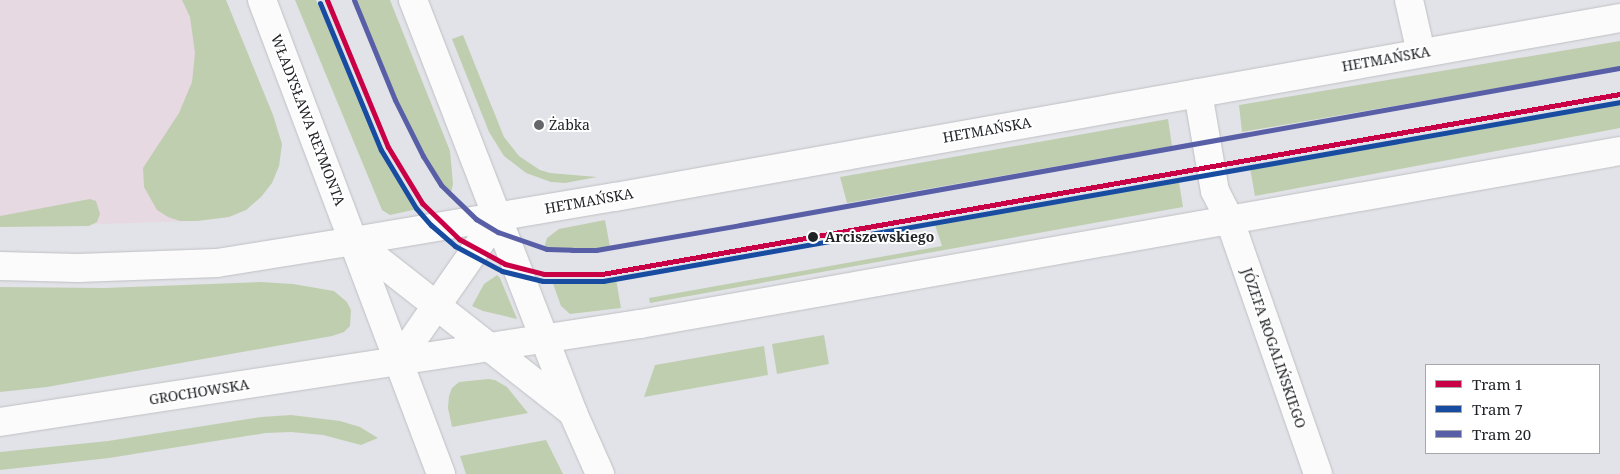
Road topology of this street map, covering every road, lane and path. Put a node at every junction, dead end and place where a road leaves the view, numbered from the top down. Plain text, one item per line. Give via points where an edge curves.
1 (262, 0) edge
2 (413, 0) edge
3 (1410, 0) edge
4 (1620, 18) edge
5 (1421, 53) junction
6 (1198, 93) junction
7 (1620, 151) edge
8 (498, 217) junction
9 (1230, 221) junction
10 (354, 241) junction
11 (0, 266) edge
12 (437, 306) junction
13 (545, 338) junction
14 (489, 347) junction
15 (398, 361) junction
16 (573, 414) junction
17 (0, 422) edge
18 (441, 474) edge
19 (600, 474) edge
20 (1318, 474) edge

1 - 10 main road, WŁADYSŁAWA REYMONTA
2 - 8 main road
3 - 5 main road
4 - 5 main road, HETMAŃSKA
5 - 6 main road, HETMAŃSKA
6 - 8 main road, HETMAŃSKA
6 - 9 main road, JÓZEFA ROGALIŃSKIEGO via 1215,191
7 - 9 main road
8 - 10 main road, HETMAŃSKA
8 - 12 main road
8 - 13 main road
9 - 13 main road
9 - 20 main road, JÓZEFA ROGALIŃSKIEGO
10 - 11 main road via 216,263 78,268
10 - 12 main road
10 - 15 main road, WŁADYSŁAWA REYMONTA
12 - 14 main road
12 - 15 main road
13 - 14 main road
13 - 16 main road
14 - 15 main road
14 - 16 main road
15 - 17 main road, GROCHOWSKA
15 - 18 main road, WŁADYSŁAWA REYMONTA
16 - 19 main road

